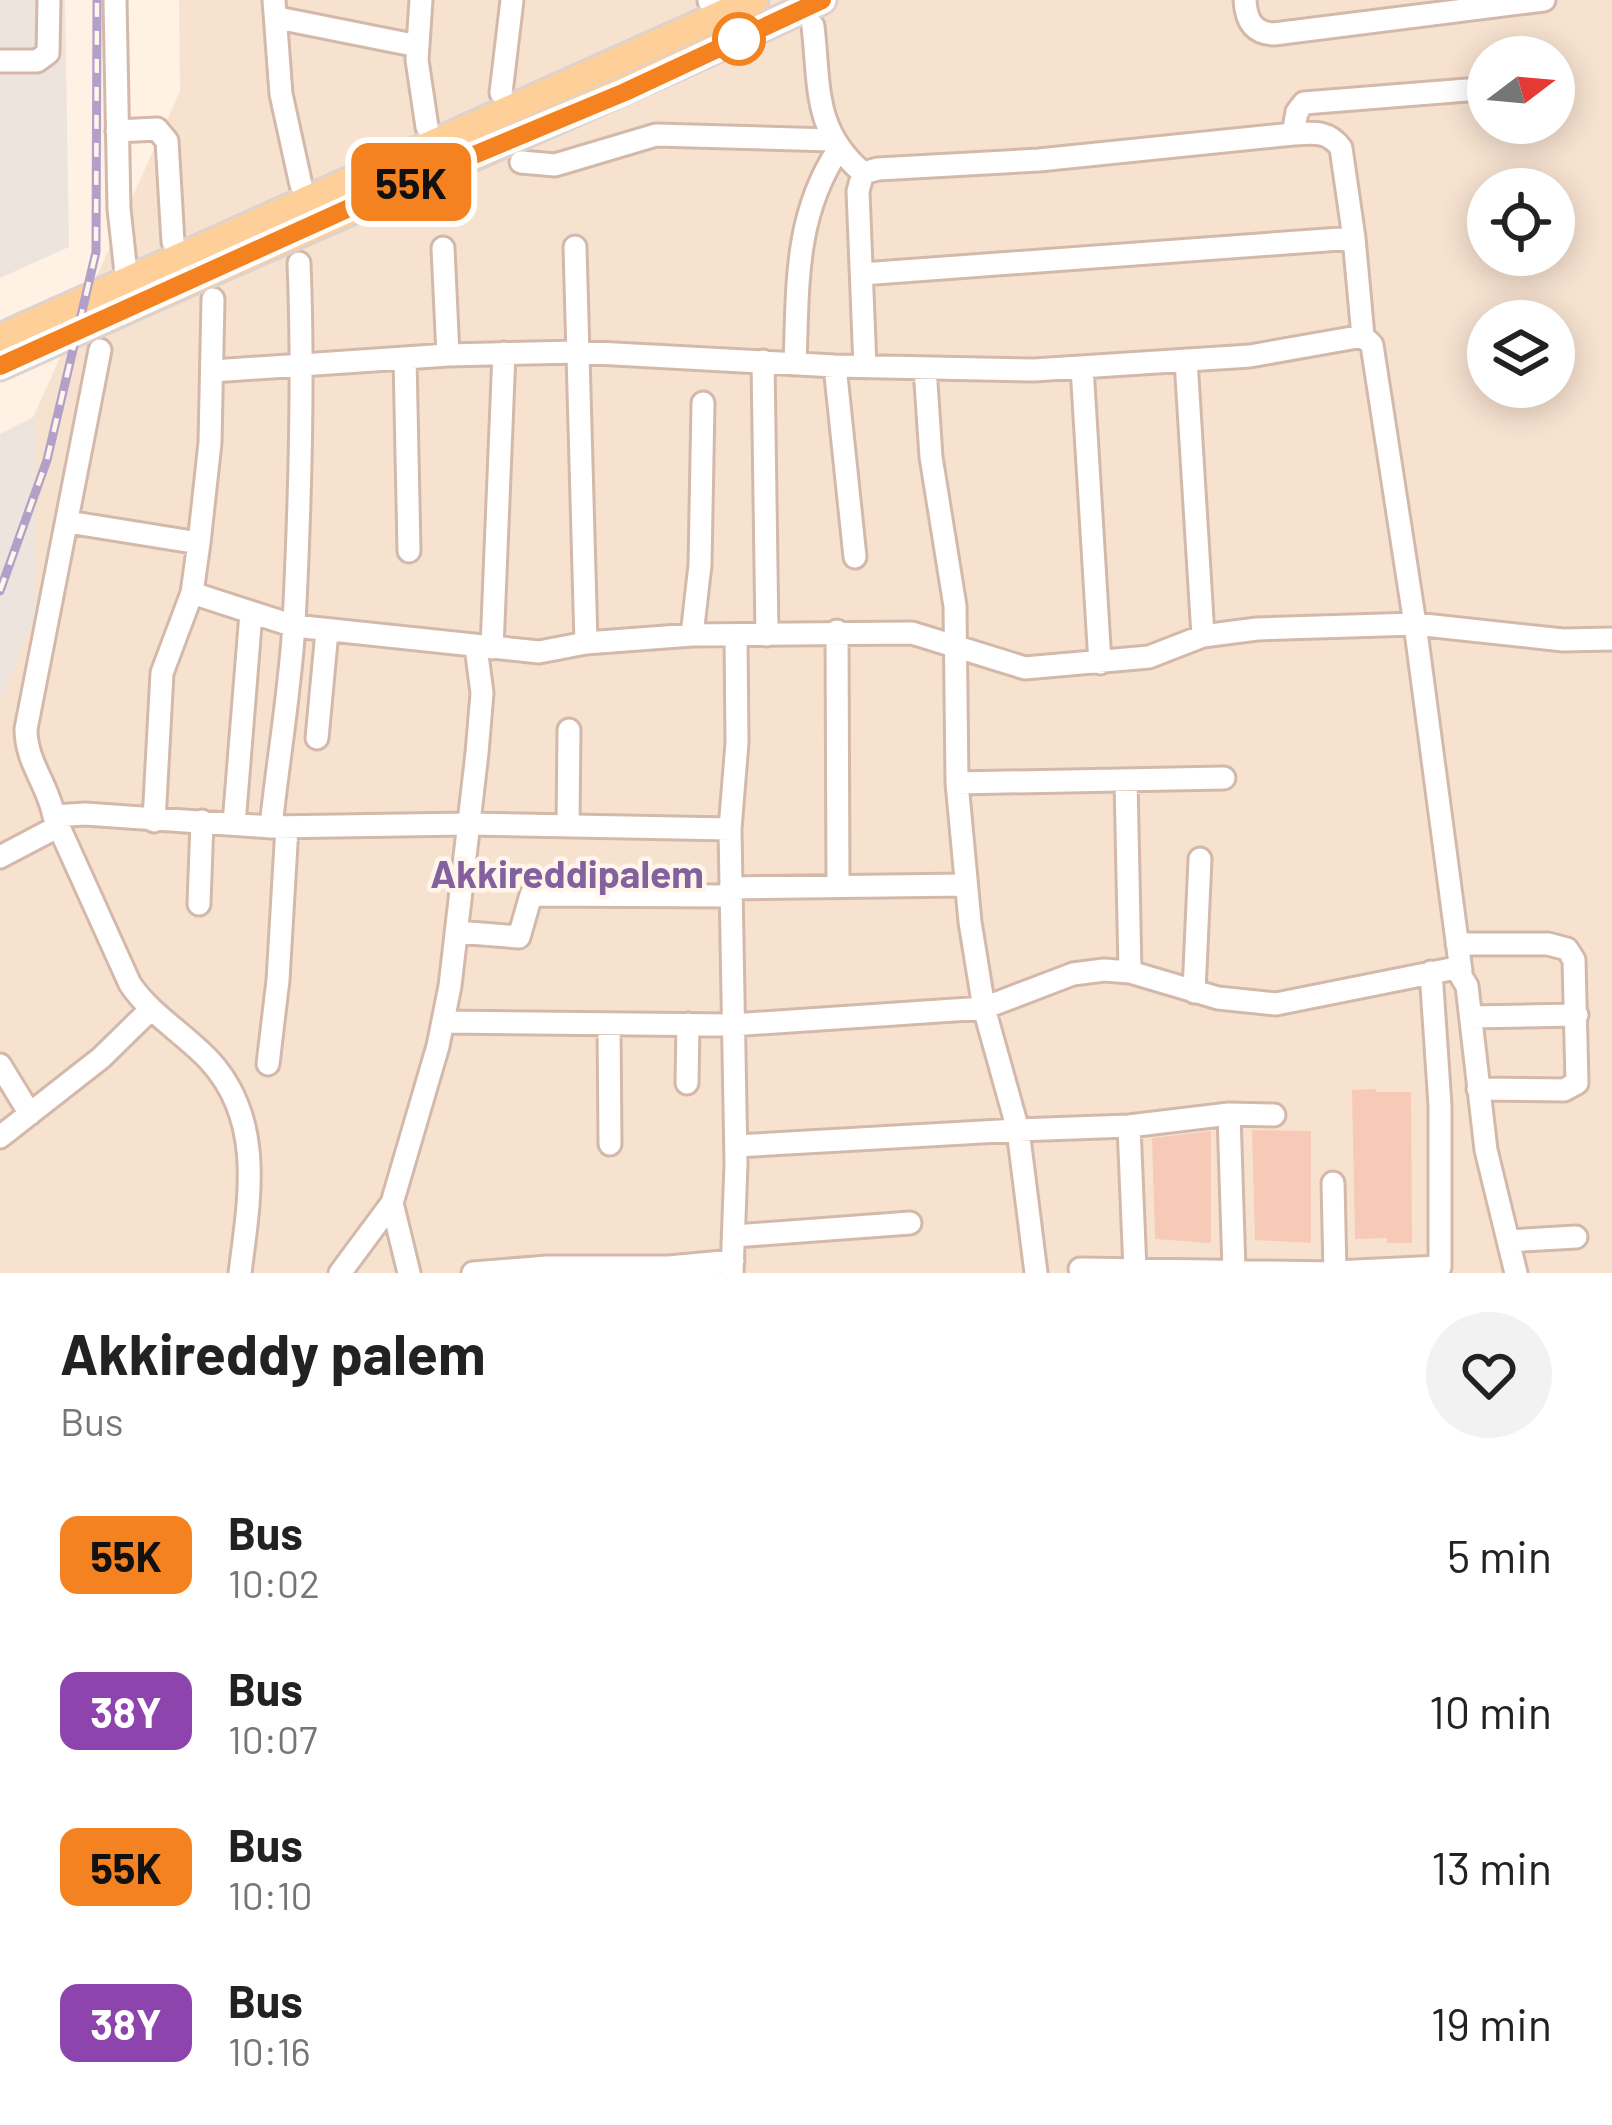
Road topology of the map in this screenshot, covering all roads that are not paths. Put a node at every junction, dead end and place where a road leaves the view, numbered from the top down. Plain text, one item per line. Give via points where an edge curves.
1 (49, 0) edge
2 (115, 0) edge
3 (421, 0) edge
4 (512, 0) edge
5 (754, 0) edge
6 (1245, 0) edge
7 (1537, 1) edge
8 (276, 9) edge
9 (818, 13) edge
10 (418, 46) junction
11 (0, 61) edge
12 (1467, 90) dead end
13 (502, 94) dead end
14 (427, 127) dead end
15 (117, 130) junction
16 (1293, 134) junction
17 (835, 145) junction
18 (521, 162) dead end
19 (863, 173) junction
20 (301, 185) dead end
21 (1354, 238) junction
22 (173, 242) dead end
23 (443, 248) dead end
24 (575, 248) dead end
25 (299, 263) dead end
26 (862, 274) junction
27 (127, 282) junction
28 (213, 299) dead end
29 (1363, 336) junction
30 (0, 338) edge
31 (100, 350) dead end
32 (578, 352) junction
33 (504, 353) junction
34 (448, 355) junction
35 (405, 358) junction
36 (1186, 360) junction
37 (763, 361) junction
38 (302, 363) junction
39 (795, 364) junction
40 (0, 366) edge
41 (835, 367) junction
42 (865, 367) junction
43 (1082, 367) junction
44 (925, 368) junction
45 (213, 371) junction
46 (703, 403) dead end
47 (68, 522) junction
48 (199, 543) junction
49 (409, 551) dead end
50 (855, 557) dead end
51 (192, 593) junction
52 (251, 613) junction
53 (1415, 624) junction
54 (294, 626) junction
55 (327, 631) junction
56 (837, 631) junction
57 (692, 635) junction
58 (767, 635) junction
59 (1203, 636) junction
60 (736, 637) junction
61 (1612, 639) edge
62 (586, 643) junction
63 (484, 648) junction
64 (956, 649) junction
65 (1100, 663) junction
66 (569, 730) dead end
67 (317, 738) dead end
68 (1224, 778) dead end
69 (1126, 780) junction
70 (957, 783) junction
71 (154, 820) junction
72 (56, 821) junction
73 (202, 821) junction
74 (234, 824) junction
75 (467, 824) junction
76 (568, 826) junction
77 (279, 827) junction
78 (730, 830) junction
79 (0, 857) edge
80 (1201, 859) dead end
81 (966, 885) junction
82 (838, 887) junction
83 (730, 892) junction
84 (199, 904) dead end
85 (457, 932) junction
86 (1457, 944) junction
87 (1461, 971) junction
88 (1130, 972) junction
89 (1431, 972) junction
90 (1194, 992) junction
91 (984, 1008) junction
92 (151, 1009) junction
93 (1577, 1015) junction
94 (1471, 1017) junction
95 (443, 1022) junction
96 (609, 1024) junction
97 (688, 1024) junction
98 (732, 1025) junction
99 (0, 1064) edge
100 (268, 1064) dead end
101 (687, 1084) dead end
102 (1478, 1088) junction
103 (31, 1114) junction
104 (1229, 1114) junction
105 (1274, 1115) dead end
106 (1129, 1126) junction
107 (1018, 1130) junction
108 (0, 1137) edge
109 (610, 1144) dead end
110 (736, 1146) junction
111 (1334, 1184) dead end
112 (392, 1203) junction
113 (910, 1223) dead end
114 (735, 1235) junction
115 (1576, 1237) dead end
116 (1508, 1241) junction
117 (732, 1267) edge
118 (1080, 1269) dead end
119 (1135, 1270) junction
120 (1234, 1270) edge
121 (1440, 1270) edge
122 (1335, 1272) edge
123 (240, 1273) edge
124 (340, 1273) edge
125 (409, 1273) edge
126 (473, 1273) edge
127 (1036, 1273) edge
128 (1516, 1273) edge

1 - 11 street via 48,53 37,61
2 - 15 street
3 - 10 street
4 - 13 street
5 - 27 main road
6 - 7 street via 1250,25 1274,34
8 - 10 street
8 - 20 street via 281,94
9 - 17 street via 825,122
9 - 40 main road via 378,195
10 - 14 street
12 - 16 street via 1304,103
15 - 22 street via 157,130 166,141
15 - 27 street
16 - 19 street
16 - 21 street via 1323,133 1341,148
17 - 18 street via 656,135 555,165
17 - 19 street
17 - 39 street via 809,205
19 - 26 street
21 - 26 street
21 - 29 street
23 - 34 street
24 - 32 street
25 - 38 street
26 - 42 street
27 - 30 main road
28 - 45 street
29 - 36 street
29 - 53 street via 1372,345
31 - 47 street
32 - 33 street
32 - 37 street
32 - 62 street
33 - 34 street
33 - 63 street
34 - 35 street
35 - 38 street
35 - 49 street
36 - 43 street
36 - 59 street
37 - 39 street
37 - 58 street
38 - 45 street
38 - 54 street
39 - 41 street
41 - 42 street
41 - 50 street
42 - 44 street
43 - 44 street
43 - 65 street
44 - 64 street
45 - 48 street
46 - 57 street
47 - 48 street
47 - 72 street via 26,729 26,751
48 - 51 street
51 - 52 street
51 - 71 street via 162,673
52 - 54 street
52 - 74 street
53 - 59 street
53 - 61 street
53 - 86 street
54 - 55 street
54 - 77 street
55 - 63 street
55 - 67 street
56 - 58 street
56 - 64 street via 912,633
56 - 82 street
57 - 60 street
57 - 62 street
58 - 60 street
59 - 65 street via 1149,657
60 - 78 street
62 - 63 street via 539,652
63 - 75 street
64 - 65 street via 1025,668
64 - 70 street
66 - 76 street
68 - 69 street
69 - 70 street
69 - 88 street
70 - 81 street
71 - 72 street via 85,814
71 - 73 street
72 - 79 street
72 - 92 street via 130,984
73 - 74 street
73 - 84 street
74 - 77 street
75 - 76 street
75 - 77 street
75 - 85 street
76 - 78 street
77 - 100 street via 278,980
78 - 83 street
80 - 90 street
81 - 82 street
81 - 91 street
82 - 83 street
83 - 85 street via 537,895 527,901 519,937
83 - 98 street
85 - 95 street
86 - 87 street
86 - 93 street via 1567,949
87 - 89 street
87 - 94 street
88 - 90 street
88 - 91 street via 1073,974
89 - 90 street via 1276,1004
89 - 121 street
91 - 98 street
91 - 107 street
92 - 103 street
92 - 123 street via 212,1064 243,1126 253,1167
93 - 94 street
93 - 102 street via 1573,1088
94 - 102 street
95 - 96 street
95 - 112 street
96 - 97 street
96 - 109 street
97 - 98 street
97 - 101 street
98 - 110 street
99 - 103 street
102 - 116 street
103 - 108 street
104 - 105 street
104 - 106 street
104 - 120 street
106 - 107 street
106 - 119 street
107 - 110 street
107 - 127 street
110 - 114 street
111 - 122 street
112 - 124 street
112 - 125 street
113 - 114 street
114 - 117 street
115 - 116 street
116 - 128 street
117 - 126 street
118 - 119 street
119 - 120 street
120 - 122 street
121 - 122 street

